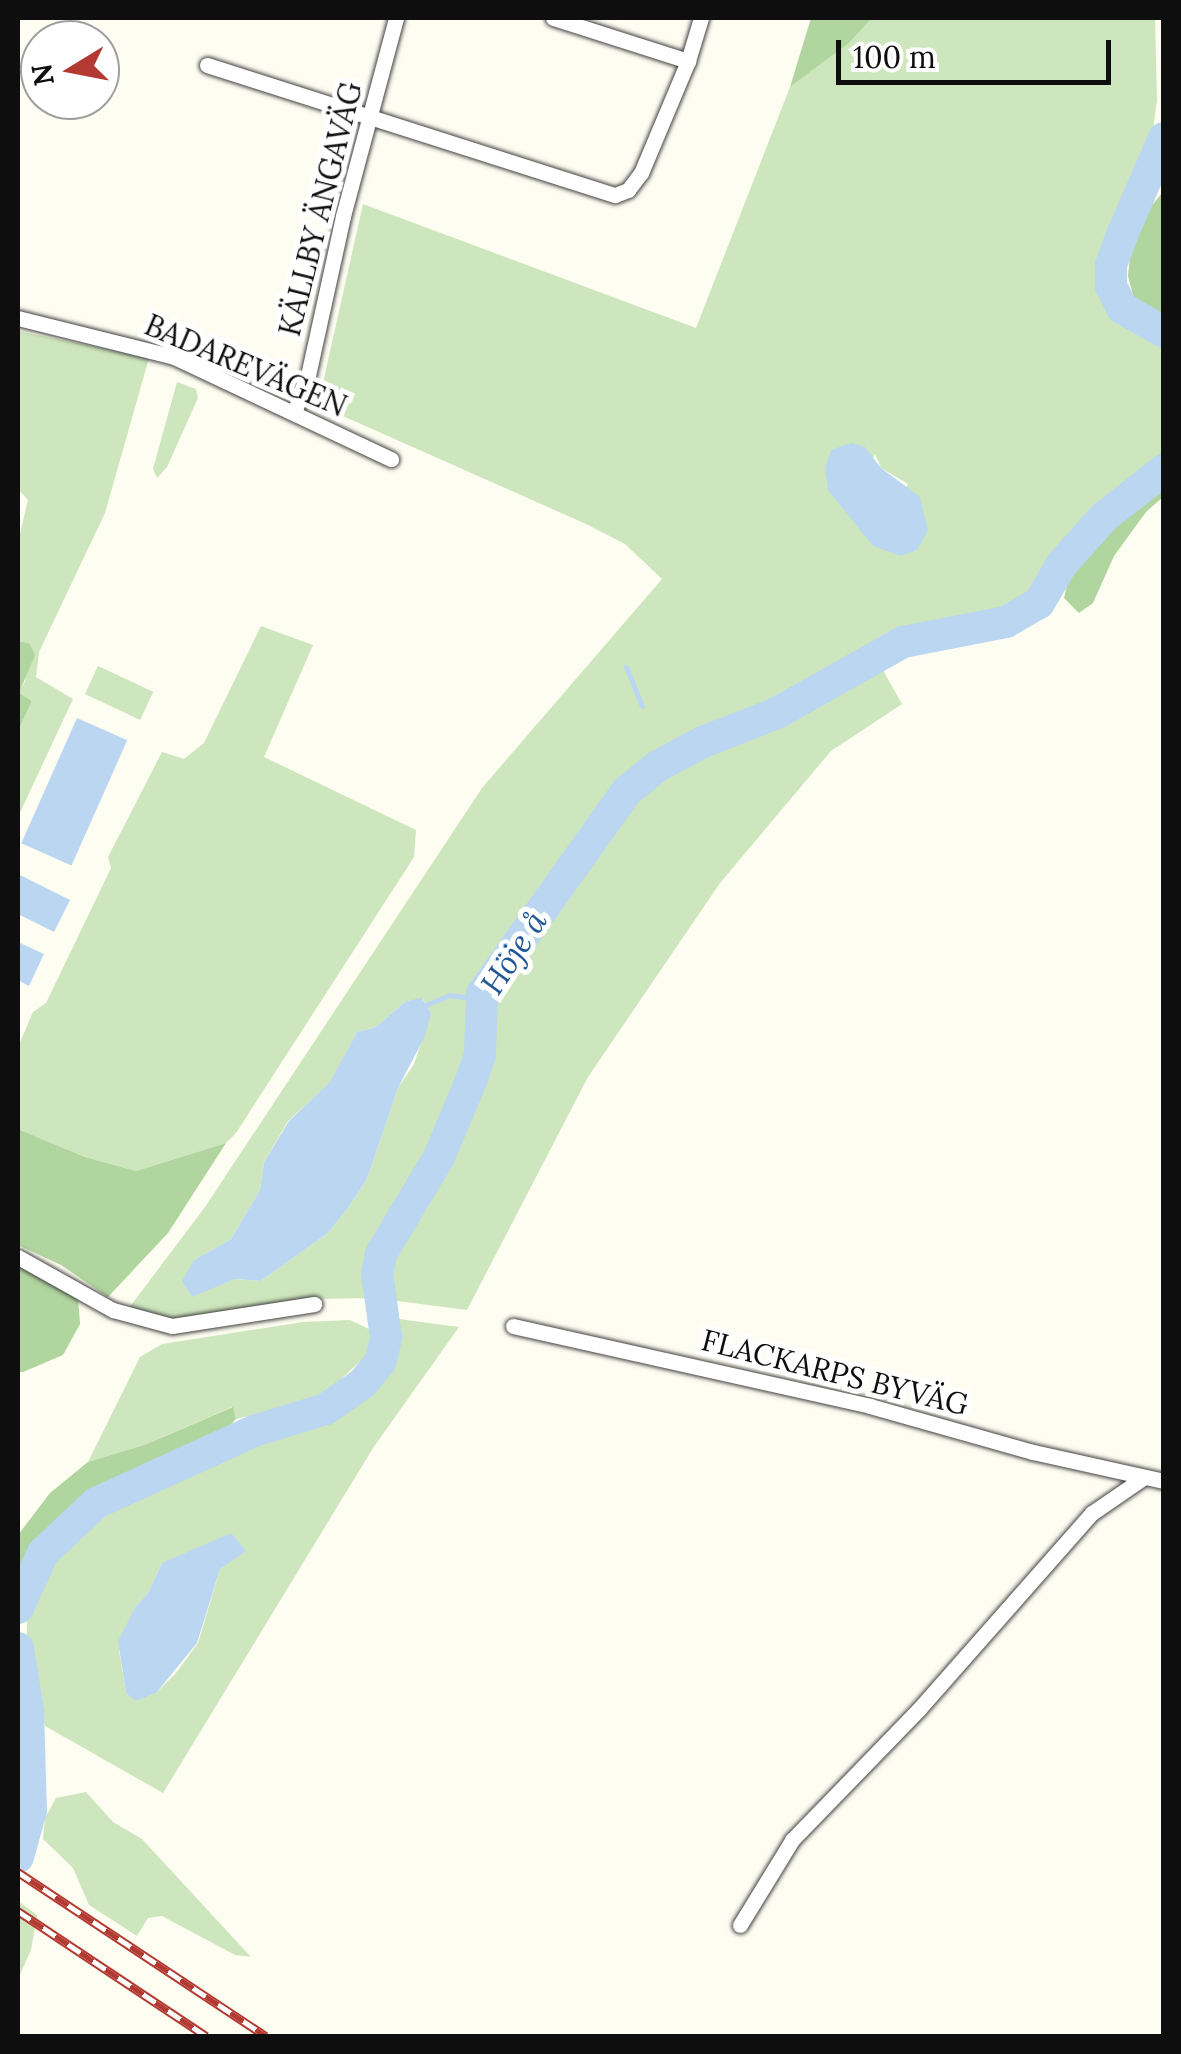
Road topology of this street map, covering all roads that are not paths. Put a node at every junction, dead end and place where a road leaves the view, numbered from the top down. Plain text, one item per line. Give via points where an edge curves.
1 (396, 18) edge
2 (552, 18) edge
3 (701, 18) edge
4 (688, 61) junction
5 (206, 65) dead end
6 (368, 118) junction
7 (18, 318) edge
8 (294, 412) junction
9 (392, 459) dead end
10 (18, 1256) edge
11 (314, 1304) dead end
12 (513, 1326) dead end
13 (1143, 1478) junction
14 (1164, 1481) edge
15 (740, 1926) dead end

1 - 6 street, KÄLLBY ÄNGAVÄG
2 - 4 street
3 - 4 street
4 - 6 street via 641,173 615,196
5 - 6 street
6 - 8 street, KÄLLBY ÄNGAVÄG
7 - 8 street, BADAREVÄGEN via 174,357
8 - 9 street, BADAREVÄGEN
10 - 11 street via 113,1310 172,1326
12 - 13 street, FLACKARPS BYVÄG via 870,1406
13 - 14 street, FLACKARPS BYVÄG
13 - 15 street via 1092,1514 792,1840

